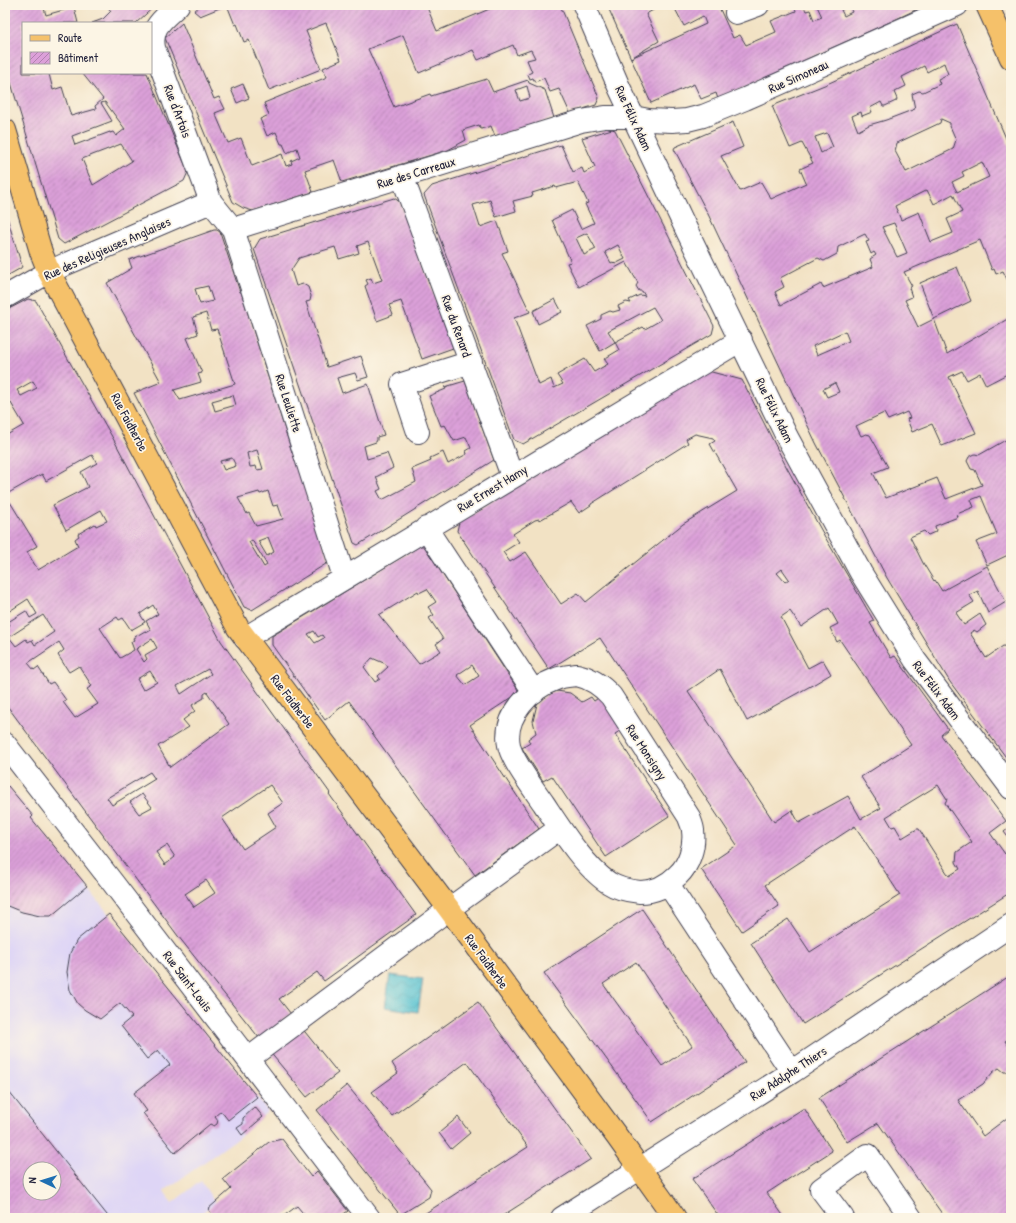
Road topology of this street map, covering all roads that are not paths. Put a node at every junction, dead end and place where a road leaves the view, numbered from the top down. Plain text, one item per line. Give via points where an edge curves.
1 (178, 5) edge
2 (584, 5) edge
3 (758, 5) edge
4 (957, 5) edge
5 (987, 5) edge
6 (736, 13) dead end
7 (1011, 58) edge
8 (633, 117) junction
9 (5, 130) edge
10 (402, 176) junction
11 (211, 202) junction
12 (233, 229) junction
13 (49, 272) junction
14 (5, 297) edge
15 (740, 340) junction
16 (470, 362) junction
17 (418, 432) dead end
18 (512, 476) junction
19 (426, 528) junction
20 (344, 577) junction
21 (245, 638) junction
22 (534, 692) junction
23 (5, 744) edge
24 (1011, 788) edge
25 (560, 828) junction
26 (668, 884) junction
27 (449, 909) junction
28 (1011, 925) edge
29 (248, 1060) junction
30 (792, 1072) junction
31 (640, 1168) junction
32 (369, 1218) edge
33 (562, 1218) edge
34 (675, 1218) edge
35 (843, 1218) edge
36 (911, 1218) edge

1 - 11 street, Rue d'Artois via 157,25 152,40
2 - 8 street, Rue Félix Adam
3 - 6 street
4 - 8 street, Rue Simoneau via 703,116 672,121
5 - 7 main road
8 - 10 street, Rue des Carreaux via 605,117 581,121
8 - 15 street, Rue Félix Adam
9 - 13 main road, Rue Faidherbe
10 - 12 street, Rue des Carreaux
10 - 16 street, Rue du Renard
11 - 12 street
11 - 13 street, Rue des Religieuses Anglaises
12 - 20 street, Rue Leuliette
13 - 14 street, Rue des Religieuses Anglaises
13 - 21 main road, Rue Faidherbe via 232,618
15 - 18 street, Rue Ernest Hamy
15 - 24 street, Rue Félix Adam via 787,437 880,605 914,660
16 - 17 street via 402,384
16 - 18 street, Rue du Renard
18 - 19 street, Rue Ernest Hamy
19 - 20 street, Rue Ernest Hamy
19 - 22 street
20 - 21 street, Rue Ernest Hamy
21 - 27 main road, Rue Faidherbe
22 - 25 street, Rue Monsigny via 514,713 510,721 509,746 527,779
22 - 26 street, Rue Monsigny via 556,679 577,675 587,677 603,687 611,696 689,817 693,830 693,847 687,862
23 - 29 street, Rue Saint-Louis
25 - 26 street, Rue Monsigny via 591,868 610,884 634,892 656,890
25 - 27 street
26 - 30 street
27 - 29 street
27 - 31 main road, Rue Faidherbe
28 - 30 street, Rue Adolphe Thiers
29 - 32 street, Rue Saint-Louis
30 - 31 street, Rue Adolphe Thiers
31 - 33 street, Rue Adolphe Thiers
31 - 34 main road, Rue Faidherbe
35 - 36 street via 821,1189 868,1155

